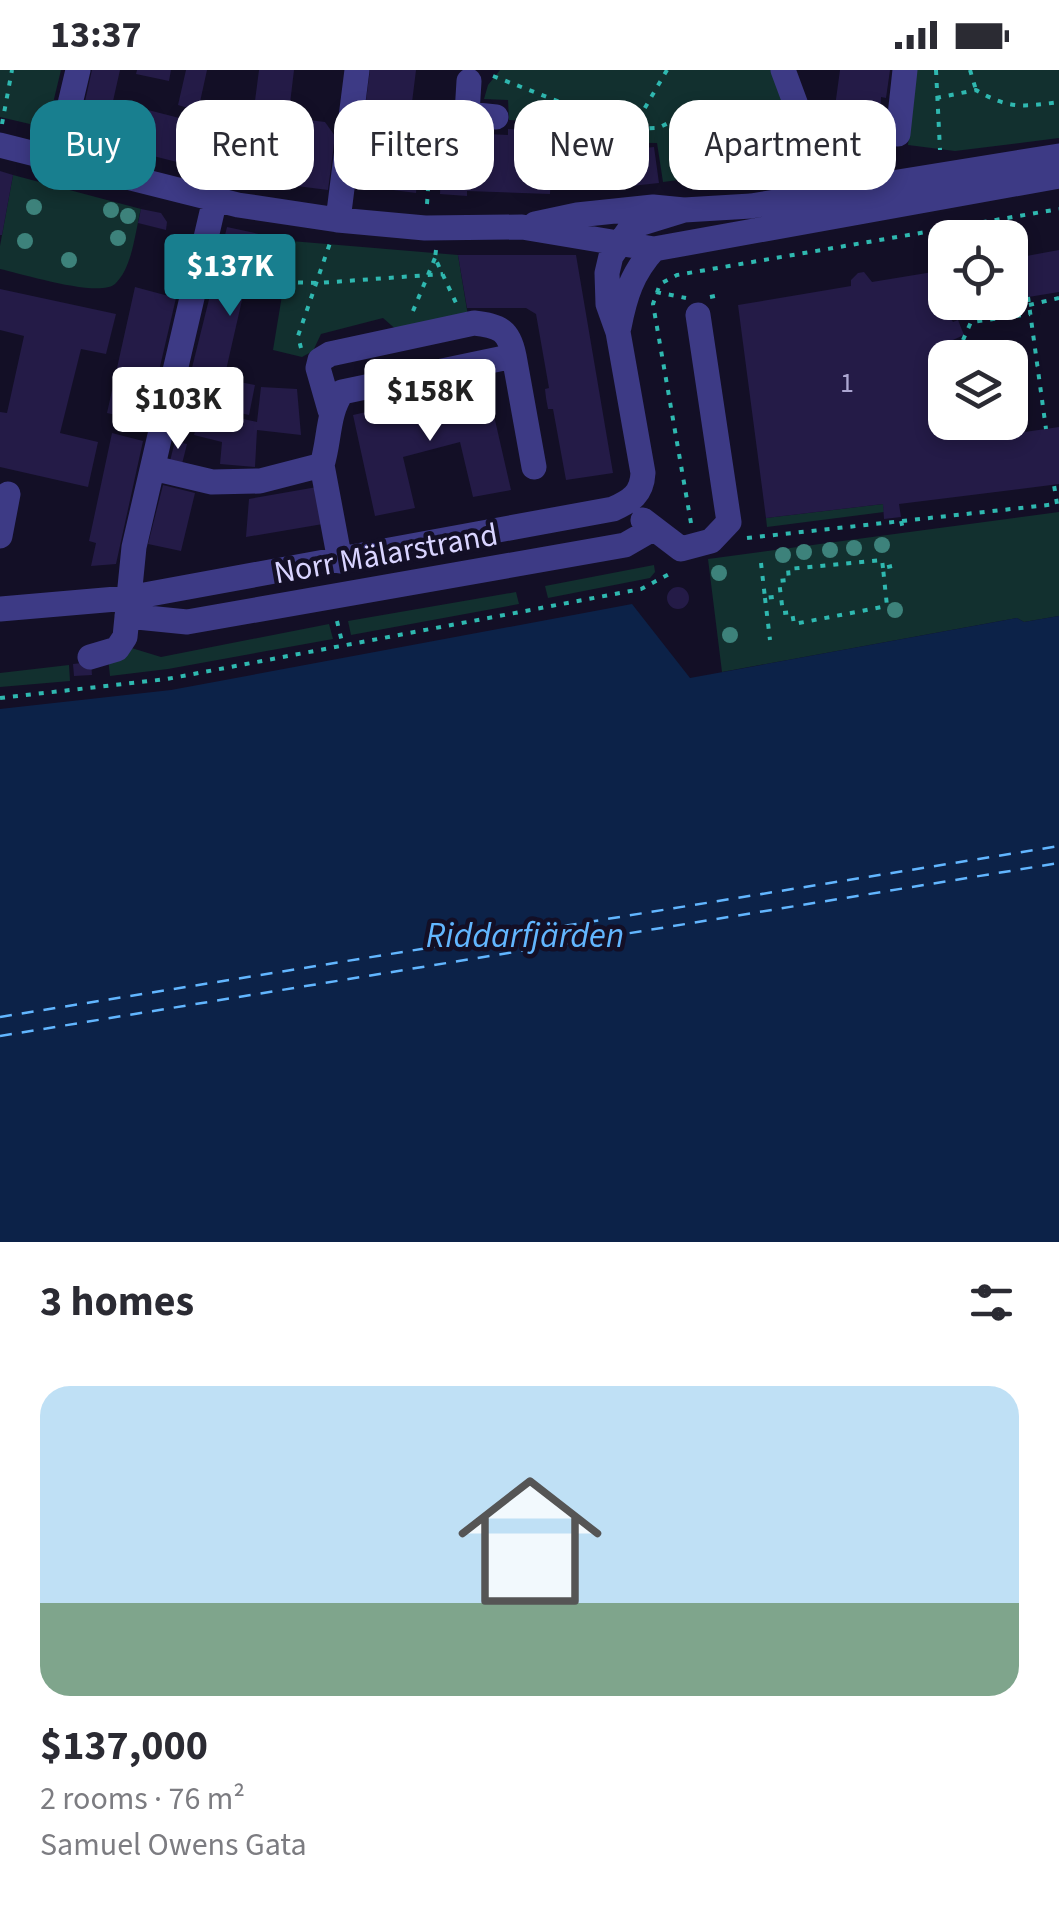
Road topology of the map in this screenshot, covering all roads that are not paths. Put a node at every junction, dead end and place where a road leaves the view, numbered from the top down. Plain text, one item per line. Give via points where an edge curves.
1 (78, 70) edge
2 (357, 70) edge
3 (783, 70) edge
4 (905, 70) edge
5 (475, 74) edge
6 (71, 100) edge
7 (496, 116) dead end
8 (898, 134) dead end
9 (0, 145) edge
10 (30, 152) edge
11 (1059, 156) edge
12 (1059, 176) edge
13 (156, 185) edge
14 (215, 200) junction
15 (684, 210) junction
16 (814, 210) junction
17 (522, 227) junction
18 (334, 230) junction
19 (620, 241) junction
20 (654, 250) junction
21 (698, 315) dead end
22 (618, 332) junction
23 (514, 356) junction
24 (330, 410) junction
25 (322, 465) junction
26 (153, 468) junction
27 (534, 468) dead end
28 (8, 494) dead end
29 (631, 500) junction
30 (652, 530) junction
31 (0, 536) edge
32 (340, 562) junction
33 (128, 608) junction
34 (0, 609) edge
35 (90, 657) dead end

1 - 6 street
2 - 18 street
3 - 16 street via 796,105
4 - 8 street
5 - 7 street via 468,114
9 - 10 street
11 - 16 street
12 - 16 street
13 - 14 street
14 - 18 street
14 - 26 street
15 - 16 street
15 - 17 street via 653,207
15 - 19 street via 632,226
16 - 20 street
17 - 18 street via 430,239
17 - 19 street
19 - 20 street
19 - 22 street via 607,273
20 - 22 street via 630,282
21 - 30 street via 729,522 711,541 681,549
22 - 29 street via 644,473
23 - 24 street via 342,392
23 - 24 street via 510,339 496,326 464,325 330,354 318,368
23 - 27 street
24 - 25 street
25 - 26 street via 260,482 212,482
25 - 32 street
26 - 33 street
28 - 31 street
29 - 30 street
29 - 32 street, Norr Mälarstrand via 612,510
30 - 33 street, Norr Mälarstrand via 625,544 187,622
32 - 33 street, Norr Mälarstrand
33 - 34 street, Norr Mälarstrand
33 - 35 street via 117,649

